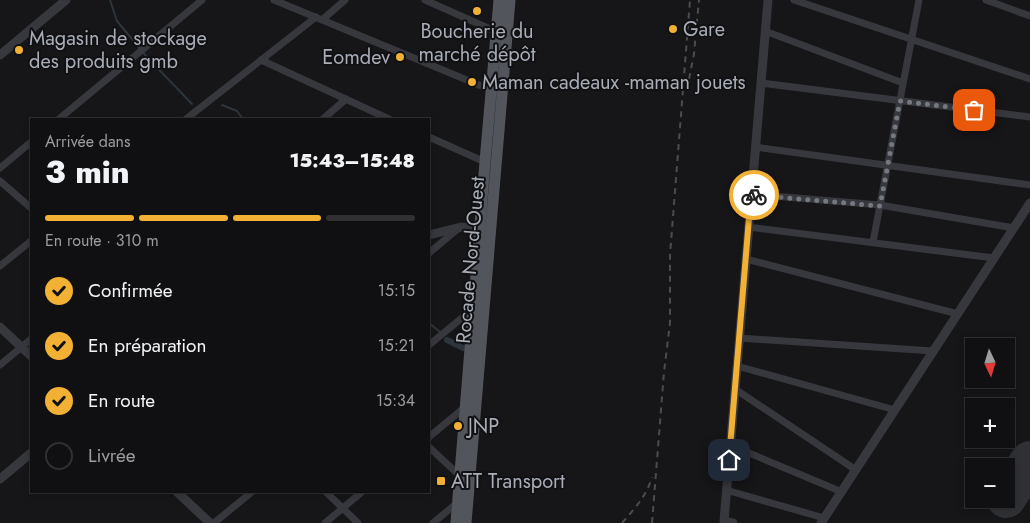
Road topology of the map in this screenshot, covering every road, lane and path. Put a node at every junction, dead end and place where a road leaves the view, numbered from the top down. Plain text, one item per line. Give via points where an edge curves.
1 (66, 0) edge
2 (202, 0) edge
3 (274, 0) edge
4 (345, 0) edge
5 (425, 0) edge
6 (500, 0) edge
7 (510, 0) edge
8 (768, 0) edge
9 (794, 0) edge
10 (919, 0) edge
11 (986, 0) edge
12 (1030, 16) edge
13 (319, 18) junction
14 (497, 32) junction
15 (765, 32) junction
16 (912, 40) junction
17 (0, 55) edge
18 (261, 60) junction
19 (1030, 79) edge
20 (904, 83) junction
21 (760, 84) junction
22 (492, 90) junction
23 (346, 99) junction
24 (900, 101) junction
25 (1030, 117) edge
26 (60, 118) edge
27 (187, 118) edge
28 (324, 118) edge
29 (387, 118) edge
30 (430, 137) edge
31 (30, 143) edge
32 (755, 148) junction
33 (485, 162) junction
34 (888, 165) junction
35 (0, 168) edge
36 (0, 181) edge
37 (1030, 185) edge
38 (751, 194) junction
39 (1030, 203) edge
40 (880, 206) junction
41 (30, 207) edge
42 (461, 227) junction
43 (748, 227) junction
44 (485, 228) junction
45 (1014, 228) junction
46 (430, 235) edge
47 (30, 242) edge
48 (873, 242) junction
49 (430, 253) edge
50 (994, 258) junction
51 (746, 259) junction
52 (0, 266) edge
53 (474, 308) junction
54 (958, 314) junction
55 (0, 327) edge
56 (739, 338) junction
57 (30, 340) edge
58 (430, 344) edge
59 (21, 347) junction
60 (933, 351) junction
61 (30, 355) edge
62 (0, 365) edge
63 (737, 366) junction
64 (735, 389) junction
65 (465, 407) junction
66 (895, 410) junction
67 (430, 436) edge
68 (730, 445) junction
69 (430, 448) edge
70 (30, 454) edge
71 (856, 470) junction
72 (460, 476) junction
73 (0, 479) edge
74 (726, 490) junction
75 (842, 492) junction
76 (178, 493) edge
77 (250, 493) edge
78 (327, 493) edge
79 (361, 493) edge
80 (457, 502) junction
81 (342, 508) junction
82 (823, 521) edge
83 (212, 523) edge
84 (325, 523) edge
85 (358, 523) edge
86 (433, 523) edge
87 (456, 523) edge
88 (466, 523) edge
89 (733, 523) edge

1 - 17 street
2 - 26 street
3 - 13 street
4 - 13 street
5 - 14 street
6 - 14 main road, Rocade Nord-Ouest
7 - 44 main road, Rocade Nord-Ouest
8 - 15 street
9 - 16 street
10 - 16 street
11 - 12 street
13 - 18 street
13 - 22 street
14 - 22 main road, Rocade Nord-Ouest
15 - 20 street
15 - 21 street
16 - 19 street
16 - 20 street
18 - 23 street
18 - 27 street
20 - 24 street
21 - 24 street
21 - 32 street
22 - 33 main road, Rocade Nord-Ouest
23 - 28 street
23 - 29 street
24 - 25 street
24 - 34 street
30 - 33 street
31 - 35 street
32 - 34 street
32 - 38 street
33 - 44 main road, Rocade Nord-Ouest
34 - 37 street
34 - 40 street
36 - 41 street
38 - 40 street
38 - 43 street
39 - 45 street
40 - 45 street
40 - 48 street
42 - 44 street
42 - 46 street
42 - 49 street
43 - 48 street
43 - 51 street
44 - 53 main road, Rocade Nord-Ouest
44 - 88 main road, Rocade Nord-Ouest
45 - 50 street
47 - 52 street
48 - 50 street
50 - 54 street
51 - 54 street
51 - 56 street
53 - 58 street
53 - 65 main road, Rocade Nord-Ouest
54 - 60 street
55 - 59 street
56 - 60 street
56 - 63 street
57 - 59 street
59 - 61 street
59 - 62 street
60 - 66 street
63 - 64 street
63 - 66 street
64 - 68 street
64 - 71 street
65 - 67 street
65 - 72 main road, Rocade Nord-Ouest
66 - 71 street
68 - 74 street
68 - 75 street
69 - 72 street
70 - 73 street
71 - 75 street
72 - 80 main road, Rocade Nord-Ouest
74 - 82 street
74 - 89 street via 724,521
75 - 82 street
76 - 83 street
77 - 83 street
78 - 81 street
79 - 81 street
80 - 86 street
80 - 87 main road, Rocade Nord-Ouest
81 - 84 street
81 - 85 street

